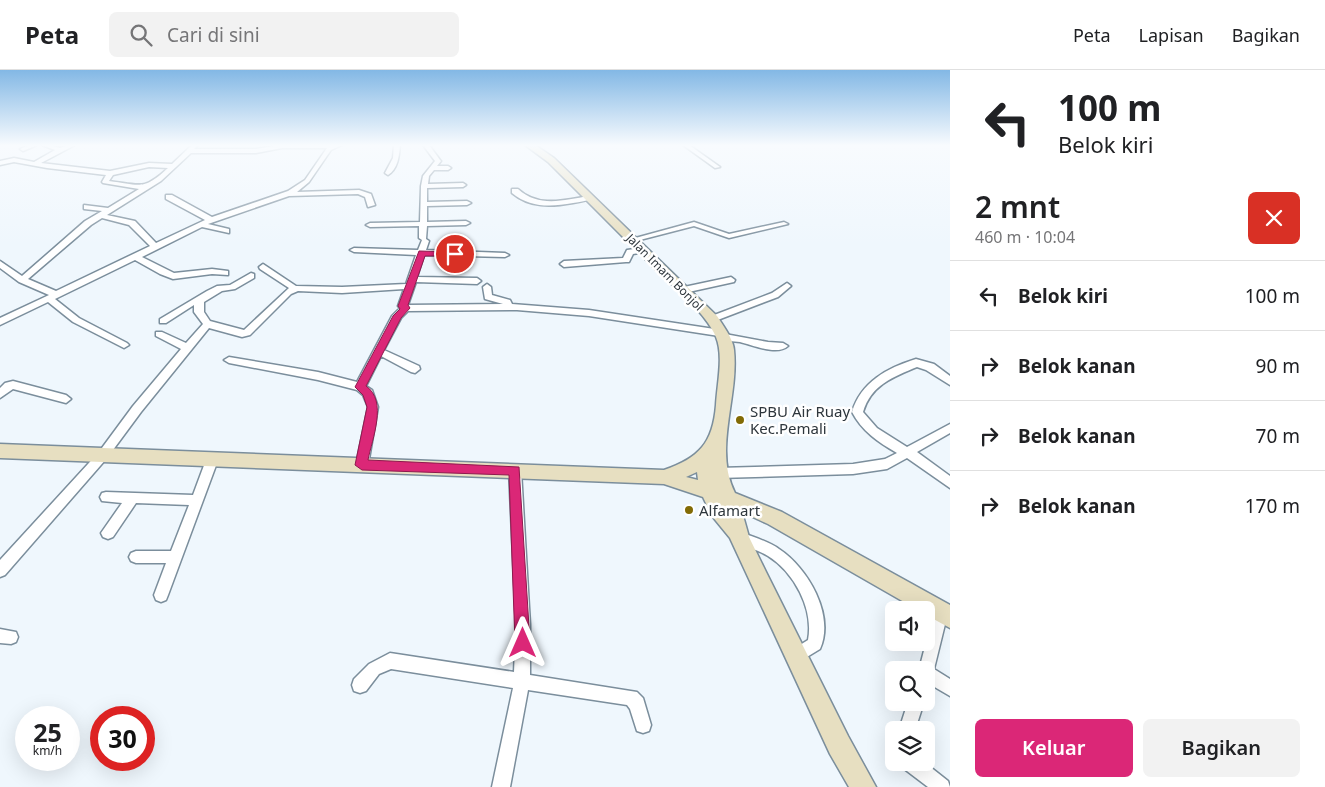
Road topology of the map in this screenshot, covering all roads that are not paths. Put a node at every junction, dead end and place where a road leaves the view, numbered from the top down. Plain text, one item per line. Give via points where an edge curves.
1 (107, 178) edge
2 (158, 178) edge
3 (308, 178) edge
4 (426, 178) edge
5 (570, 178) edge
6 (463, 185) dead end
7 (424, 186) junction
8 (146, 188) junction
9 (515, 191) dead end
10 (288, 194) junction
11 (308, 194) junction
12 (169, 197) dead end
13 (589, 198) junction
14 (467, 203) dead end
15 (424, 204) junction
16 (306, 205) dead end
17 (371, 205) dead end
18 (87, 207) dead end
19 (108, 210) junction
20 (99, 215) junction
21 (211, 220) junction
22 (466, 223) dead end
23 (423, 224) junction
24 (784, 224) dead end
25 (200, 225) junction
26 (370, 225) dead end
27 (226, 231) dead end
28 (632, 240) junction
29 (155, 247) junction
30 (354, 250) dead end
31 (642, 250) junction
32 (422, 253) junction
33 (505, 255) dead end
34 (134, 257) junction
35 (0, 264) edge
36 (564, 264) dead end
37 (263, 267) dead end
38 (225, 273) dead end
39 (251, 276) dead end
40 (22, 280) junction
41 (731, 280) dead end
42 (477, 281) dead end
43 (412, 283) junction
44 (788, 286) dead end
45 (487, 287) dead end
46 (294, 288) junction
47 (684, 290) junction
48 (53, 297) junction
49 (199, 301) junction
50 (509, 307) junction
51 (406, 308) junction
52 (712, 319) junction
53 (163, 321) dead end
54 (0, 322) edge
55 (208, 325) junction
56 (159, 334) dead end
57 (722, 335) junction
58 (124, 346) dead end
59 (783, 346) dead end
60 (188, 348) junction
61 (379, 351) junction
62 (229, 360) dead end
63 (415, 368) dead end
64 (950, 381) edge
65 (360, 387) junction
66 (0, 394) edge
67 (66, 399) dead end
68 (950, 428) edge
69 (720, 435) junction
70 (0, 451) edge
71 (908, 453) junction
72 (103, 455) junction
73 (706, 457) junction
74 (212, 460) junction
75 (362, 465) junction
76 (515, 470) junction
77 (718, 473) junction
78 (664, 477) junction
79 (950, 484) edge
80 (708, 490) junction
81 (106, 497) dead end
82 (133, 498) junction
83 (729, 498) junction
84 (195, 500) junction
85 (108, 533) dead end
86 (739, 536) junction
87 (136, 557) dead end
88 (174, 557) junction
89 (0, 570) edge
90 (161, 594) dead end
91 (946, 615) edge
92 (797, 655) junction
93 (930, 661) edge
94 (935, 678) edge
95 (522, 680) junction
96 (360, 685) dead end
97 (950, 688) edge
98 (643, 725) dead end
99 (921, 771) edge
100 (501, 787) edge
101 (864, 787) edge
102 (942, 787) edge

1 - 8 street via 105,182
2 - 8 street
3 - 10 street
4 - 7 street
5 - 13 main road, Jalan Imam Bonjol
6 - 7 street
7 - 15 street
8 - 19 street
9 - 13 street via 520,197 542,203
10 - 11 street
10 - 21 street
11 - 16 street
11 - 17 street via 362,193 368,196
12 - 21 street
13 - 28 main road, Jalan Imam Bonjol
14 - 15 street
15 - 23 street
18 - 19 street
19 - 20 street
20 - 29 street via 132,224
20 - 40 street
21 - 25 street
22 - 23 street
23 - 26 street
23 - 32 street
24 - 28 street via 729,236 694,224
25 - 27 street
25 - 29 street
28 - 31 main road, Jalan Imam Bonjol
29 - 34 street
30 - 32 street
31 - 36 street via 630,252 626,260
31 - 47 main road, Jalan Imam Bonjol
32 - 33 street
32 - 43 street
34 - 38 street via 173,276 210,270
34 - 48 street
35 - 40 street
37 - 46 street
39 - 49 street via 232,287 220,288
40 - 48 street
41 - 47 street
42 - 43 street
43 - 46 street via 342,290
43 - 51 street via 403,306
44 - 52 street via 775,295
45 - 50 street via 488,297 504,300
46 - 55 street via 247,333
47 - 52 main road, Jalan Imam Bonjol
48 - 54 street
48 - 58 street via 76,320
49 - 53 street
49 - 55 street via 199,312
50 - 51 street
50 - 57 street via 589,313
51 - 61 street via 397,316
52 - 57 main road, Jalan Imam Bonjol
55 - 60 street
56 - 60 street
57 - 59 street via 768,346
57 - 69 main road, Jalan Imam Bonjol via 727,350
60 - 72 street
61 - 63 street
61 - 65 street
62 - 65 street
64 - 71 street via 930,367 916,363 879,380 862,397 857,412 860,418 886,442
65 - 75 street via 368,393 373,407
66 - 67 street via 13,384
68 - 71 street
69 - 73 main road, Jalan Imam Bonjol via 710,446
69 - 77 main road, Jalan Imam Bonjol via 717,443
70 - 72 main road
71 - 77 street via 887,464 872,467
71 - 79 street
72 - 74 main road
72 - 89 street
73 - 78 main road via 688,469
73 - 80 main road
74 - 75 main road
74 - 84 street
75 - 76 main road
76 - 78 main road
76 - 95 street via 523,624
77 - 83 main road, Jalan Imam Bonjol
78 - 80 main road
80 - 83 main road
80 - 86 main road via 724,519
81 - 82 street
82 - 84 street
82 - 85 street
83 - 86 main road, Jalan Imam Bonjol
83 - 91 main road via 802,532
84 - 88 street
86 - 92 main road
86 - 92 street via 775,553 795,572 807,594 818,634 815,644
87 - 88 street
88 - 90 street
91 - 93 street
92 - 101 main road via 839,745
94 - 97 street
95 - 96 street via 390,661 374,670
95 - 98 street via 631,698 637,704
95 - 100 street
99 - 102 street

